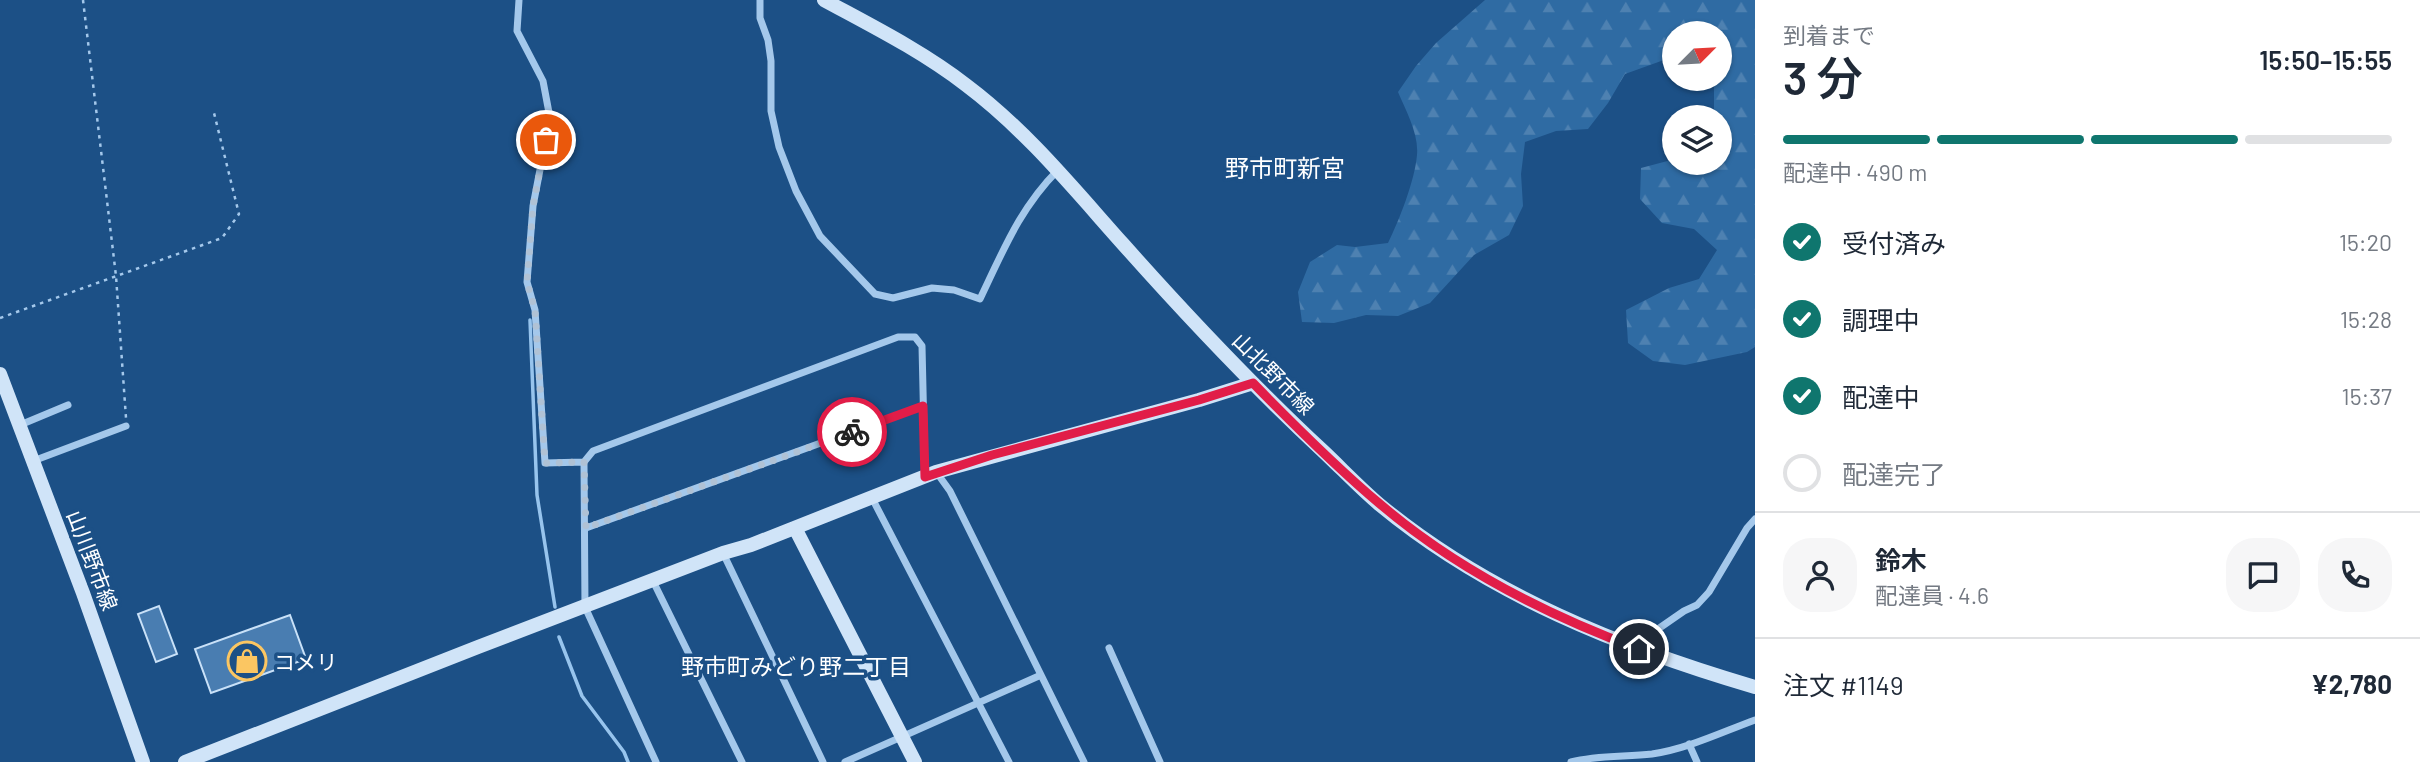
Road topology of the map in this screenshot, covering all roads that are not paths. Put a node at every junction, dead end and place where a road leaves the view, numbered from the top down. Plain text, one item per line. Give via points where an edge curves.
1 (519, 0) edge
2 (760, 0) edge
3 (824, 0) edge
4 (1059, 169) junction
5 (0, 374) edge
6 (1253, 383) junction
7 (68, 405) dead end
8 (923, 406) junction
9 (19, 425) junction
10 (126, 426) road end
11 (33, 461) junction
12 (584, 462) junction
13 (930, 474) junction
14 (872, 498) junction
15 (1755, 519) edge
16 (586, 528) junction
17 (795, 528) junction
18 (723, 553) junction
19 (653, 581) junction
20 (585, 607) junction
21 (1109, 648) dead end
22 (1639, 649) junction
23 (1041, 675) junction
24 (1755, 687) edge
25 (977, 702) junction
26 (1755, 720) edge
27 (902, 737) junction
28 (1689, 744) junction
29 (144, 762) edge
30 (185, 762) edge
31 (656, 762) edge
32 (742, 762) edge
33 (823, 762) edge
34 (845, 762) edge
35 (915, 762) edge
36 (1009, 762) edge
37 (1084, 762) edge
38 (1160, 762) edge
39 (1571, 762) edge
40 (1697, 762) edge

1 - 12 street via 517,31 543,81 550,118 533,206 527,282 535,310 545,463
2 - 4 street via 771,61 771,111 796,191 820,236 876,294 893,298 932,288 980,299 1019,218
3 - 4 main road, 山北野市線 via 913,49 966,85
4 - 6 main road, 山北野市線 via 1123,245
5 - 9 main road, 山川野市線
6 - 13 main road
6 - 22 main road, 山北野市線 via 1381,505 1438,547 1543,608
7 - 9 street
8 - 12 street via 922,346 915,337 898,337 593,451
8 - 13 street
8 - 16 street
9 - 11 main road, 山川野市線
10 - 11 street
11 - 29 main road, 山川野市線
12 - 16 street
13 - 14 main road
13 - 23 street via 950,491
14 - 17 main road
14 - 25 street
15 - 22 street via 1709,593 1658,629
16 - 20 street
17 - 18 main road
17 - 27 main road
18 - 19 main road
18 - 33 street
19 - 20 main road
19 - 32 street
20 - 30 main road
20 - 31 street
21 - 38 street
22 - 24 main road, 山北野市線
23 - 25 street
23 - 37 street
25 - 27 street
25 - 36 street
26 - 28 street
27 - 34 street
27 - 35 main road
28 - 39 street via 1653,754
28 - 40 street

